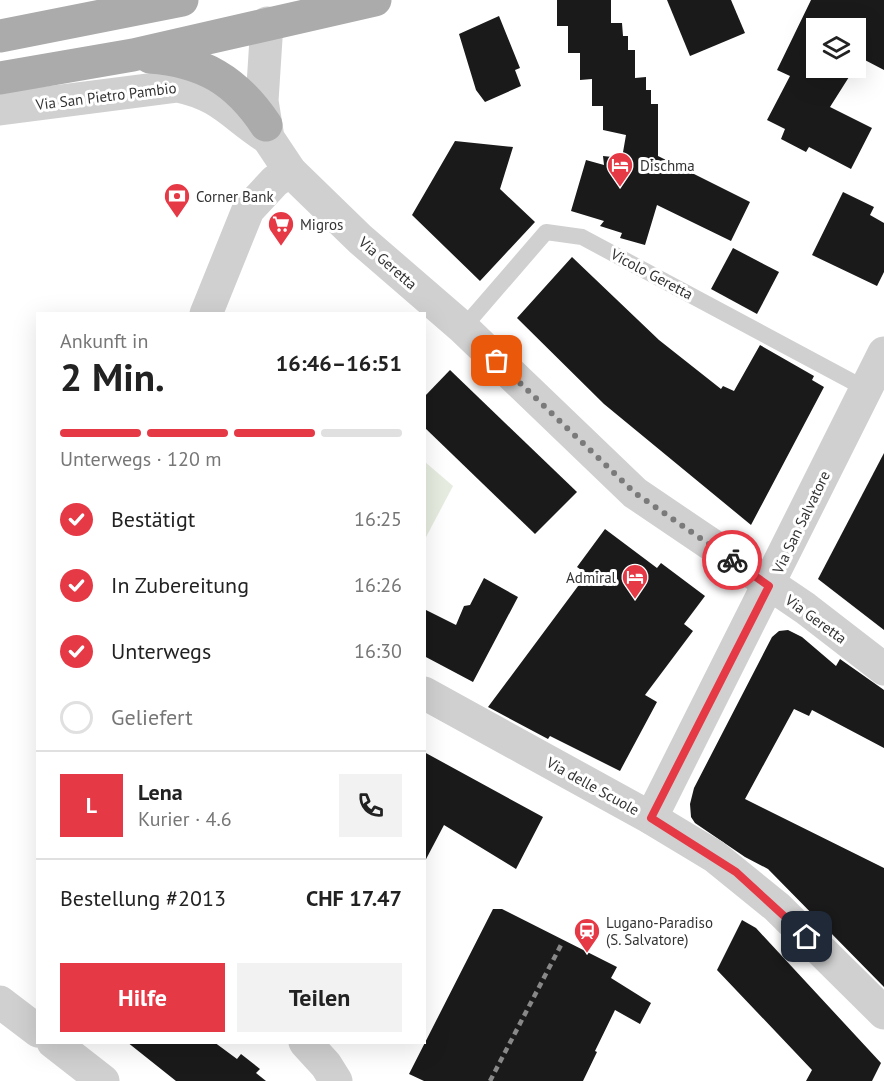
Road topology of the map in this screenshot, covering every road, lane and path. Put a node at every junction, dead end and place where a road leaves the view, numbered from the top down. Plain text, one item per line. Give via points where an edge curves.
1 (145, 0) edge
2 (182, 0) edge
3 (375, 0) edge
4 (270, 11) edge
5 (101, 16) junction
6 (0, 36) edge
7 (133, 55) junction
8 (0, 78) edge
9 (0, 109) edge
10 (267, 131) junction
11 (290, 171) junction
12 (207, 312) edge
13 (463, 328) junction
14 (884, 353) edge
15 (866, 389) junction
16 (769, 586) junction
17 (884, 669) edge
18 (426, 694) edge
19 (651, 818) junction
20 (0, 1002) edge
21 (884, 1013) edge
22 (36, 1029) edge
23 (56, 1044) edge
24 (307, 1044) edge
25 (103, 1081) edge
26 (336, 1081) edge

1 - 5 main road
2 - 5 main road
3 - 4 main road
4 - 7 main road
4 - 10 street via 262,101
5 - 6 main road
7 - 8 main road
7 - 10 main road via 195,63 215,74 256,110
9 - 10 street, Via San Pietro Pambio via 177,86 200,90 219,100 250,127
10 - 11 street, Via Geretta
11 - 12 street via 248,210
11 - 13 street, Via Geretta via 360,239
13 - 15 lane, Vicolo Geretta via 546,232 582,237
13 - 16 street, Via Geretta via 635,493
14 - 15 street, Via San Salvatore
15 - 16 street, Via San Salvatore
16 - 17 street, Via Geretta via 805,608
16 - 19 street, Via San Salvatore
18 - 19 street, Via delle Scuole
19 - 21 street, Via delle Scuole via 736,872
20 - 22 street
23 - 25 street
24 - 26 street

